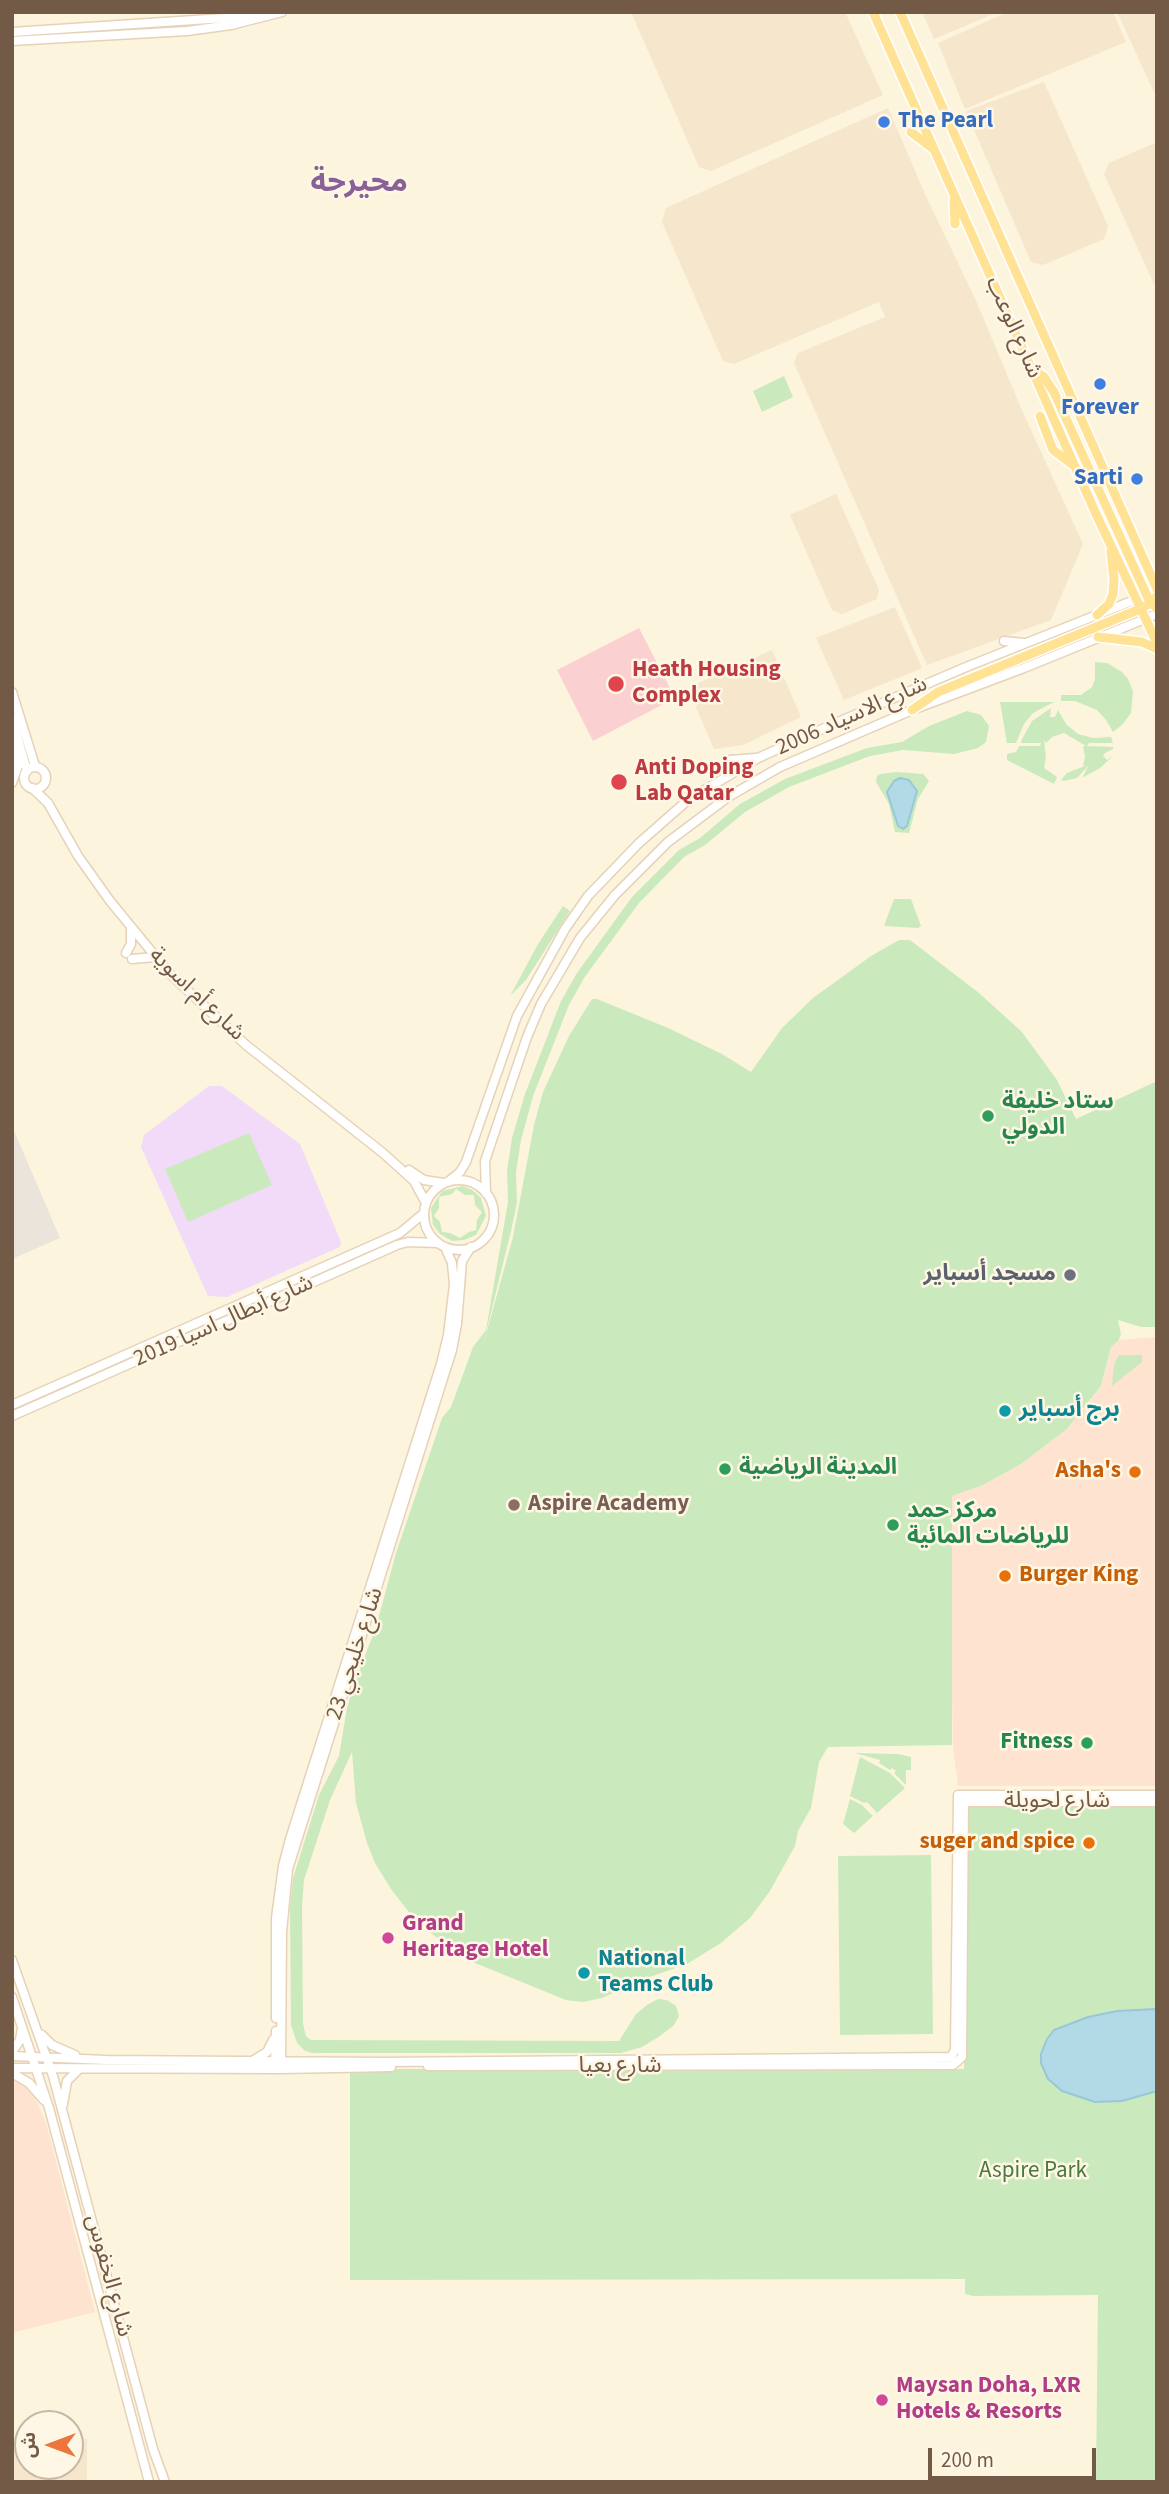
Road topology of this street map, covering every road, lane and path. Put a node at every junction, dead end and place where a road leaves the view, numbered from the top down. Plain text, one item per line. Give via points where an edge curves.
1 (254, 12) edge
2 (282, 12) edge
3 (873, 12) edge
4 (900, 14) edge
5 (132, 29) junction
6 (12, 33) edge
7 (12, 41) edge
8 (911, 132) dead end
9 (934, 150) junction
10 (954, 195) junction
11 (955, 224) dead end
12 (1030, 367) junction
13 (1040, 416) dead end
14 (1075, 466) junction
15 (1096, 514) junction
16 (1086, 518) dead end
17 (1110, 543) junction
18 (1137, 546) junction
19 (1157, 566) edge
20 (1157, 590) edge
21 (1136, 599) junction
22 (1154, 606) edge
23 (1140, 609) junction
24 (1097, 615) junction
25 (1145, 619) junction
26 (1098, 637) junction
27 (1004, 641) dead end
28 (1027, 643) junction
29 (1157, 643) edge
30 (1157, 649) edge
31 (12, 692) edge
32 (912, 710) junction
33 (12, 718) edge
34 (16, 730) junction
35 (778, 749) junction
36 (758, 758) junction
37 (730, 760) dead end
38 (786, 765) junction
39 (36, 766) junction
40 (26, 771) junction
41 (12, 783) edge
42 (44, 785) junction
43 (32, 788) junction
44 (47, 802) junction
45 (131, 929) junction
46 (155, 957) junction
47 (383, 1153) junction
48 (447, 1182) junction
49 (486, 1193) junction
50 (426, 1203) junction
51 (424, 1213) junction
52 (441, 1245) junction
53 (471, 1247) junction
54 (12, 1405) edge
55 (432, 1405) junction
56 (12, 1416) edge
57 (1157, 1795) edge
58 (961, 1799) joint
59 (1108, 1799) junction
60 (1157, 1802) edge
61 (12, 1960) edge
62 (12, 1997) edge
63 (22, 2025) junction
64 (37, 2029) junction
65 (279, 2032) junction
66 (12, 2054) edge
67 (33, 2057) junction
68 (47, 2058) junction
69 (92, 2059) junction
70 (251, 2061) junction
71 (297, 2061) junction
72 (429, 2064) junction
73 (278, 2065) junction
74 (37, 2069) junction
75 (51, 2069) junction
76 (79, 2070) junction
77 (12, 2071) edge
78 (49, 2108) junction
79 (63, 2114) junction
80 (149, 2482) edge
81 (163, 2482) edge

1 - 5 main road
2 - 5 main road via 187,31
3 - 9 main road, شارع الوعب
4 - 18 main road, شارع الوعب
5 - 6 main road
5 - 7 main road
8 - 9 main road
9 - 10 main road, شارع الوعب
10 - 11 main road
10 - 12 main road, شارع الوعب
12 - 14 main road, شارع الوعب
12 - 22 main road via 1054,392
13 - 14 main road via 1053,450
14 - 15 main road, شارع الوعب
15 - 16 main road
15 - 17 main road, شارع الوعب
17 - 21 main road, شارع الوعب
17 - 24 main road via 1113,594
18 - 19 main road
18 - 20 main road, شارع الوعب
20 - 22 main road
21 - 22 main road
21 - 23 main road, شارع الوعب
21 - 24 main road, شارع الاسياد 2006
22 - 23 main road
22 - 25 main road via 1146,610
23 - 25 main road, شارع الوعب
23 - 32 main road via 938,692
24 - 28 main road, شارع الاسياد 2006
25 - 26 main road, شارع الاسياد 2006
25 - 29 main road, شارع الوعب
26 - 30 main road via 1142,642
26 - 32 main road, شارع الاسياد 2006
27 - 28 main road
28 - 35 main road, شارع الاسياد 2006
31 - 39 main road
32 - 38 main road, شارع الاسياد 2006
33 - 34 main road
34 - 40 main road
34 - 41 main road via 18,766
35 - 36 main road, شارع الاسياد 2006
35 - 38 main road
36 - 37 main road
36 - 48 main road, شارع الاسياد 2006 via 688,800 588,896 517,1016 466,1162
38 - 49 main road, شارع الاسياد 2006 via 728,797 668,842 580,938 527,1037 485,1161
39 - 40 main road
39 - 42 main road via 46,773
40 - 43 main road via 25,782
42 - 43 main road
42 - 44 main road, شارع أم اسوية
43 - 44 main road, شارع أم اسوية
44 - 45 main road, شارع أم اسوية via 78,856
45 - 46 main road, شارع أم اسوية
45 - 46 main road via 129,956
46 - 47 main road, شارع أم اسوية via 246,1045
47 - 48 main road, شارع أم اسوية via 419,1178
47 - 50 main road, شارع أم اسوية via 414,1181
48 - 49 main road via 469,1181
48 - 50 main road
49 - 53 main road via 493,1210 491,1227 482,1241
50 - 51 main road
51 - 52 main road via 427,1230
51 - 54 main road, شارع أبطال اسيا 2019 via 400,1233
52 - 53 main road via 458,1250
52 - 55 main road, شارع خليجي 23 via 454,1271
52 - 56 main road, شارع أبطال اسيا 2019 via 408,1242 387,1249
53 - 55 main road, شارع خليجي 23 via 462,1261 452,1350
55 - 65 main road, شارع خليجي 23 via 291,1859 279,1961
57 - 59 main road, شارع لحويلة
58 - 59 main road, شارع لحويلة
58 - 72 main road, شارع بعيا via 962,2057 953,2065
59 - 60 main road, شارع لحويلة
61 - 64 main road, شارع الخفوس
62 - 63 main road, شارع الخفوس
63 - 66 main road
63 - 67 main road, شارع الخفوس
64 - 68 main road, شارع الخفوس
64 - 69 main road via 58,2048
65 - 70 main road via 267,2052
65 - 71 main road via 288,2055
65 - 73 main road, شارع خليجي 23
66 - 67 main road, شارع بعيا
67 - 68 main road, شارع بعيا
67 - 74 main road, شارع الخفوس
68 - 69 main road, شارع بعيا
68 - 75 main road, شارع الخفوس
69 - 70 main road, شارع بعيا
70 - 73 main road, شارع بعيا
71 - 72 main road, شارع بعيا
71 - 73 main road, شارع بعيا
72 - 73 main road, شارع بعيا
73 - 76 main road, شارع بعيا
74 - 75 main road, شارع بعيا
74 - 77 main road, شارع بعيا
74 - 78 main road, شارع الخفوس
75 - 76 main road, شارع بعيا
75 - 79 main road, شارع الخفوس
76 - 79 main road via 64,2086
77 - 78 main road via 35,2088
78 - 80 main road, شارع الخفوس
79 - 81 main road, شارع الخفوس

